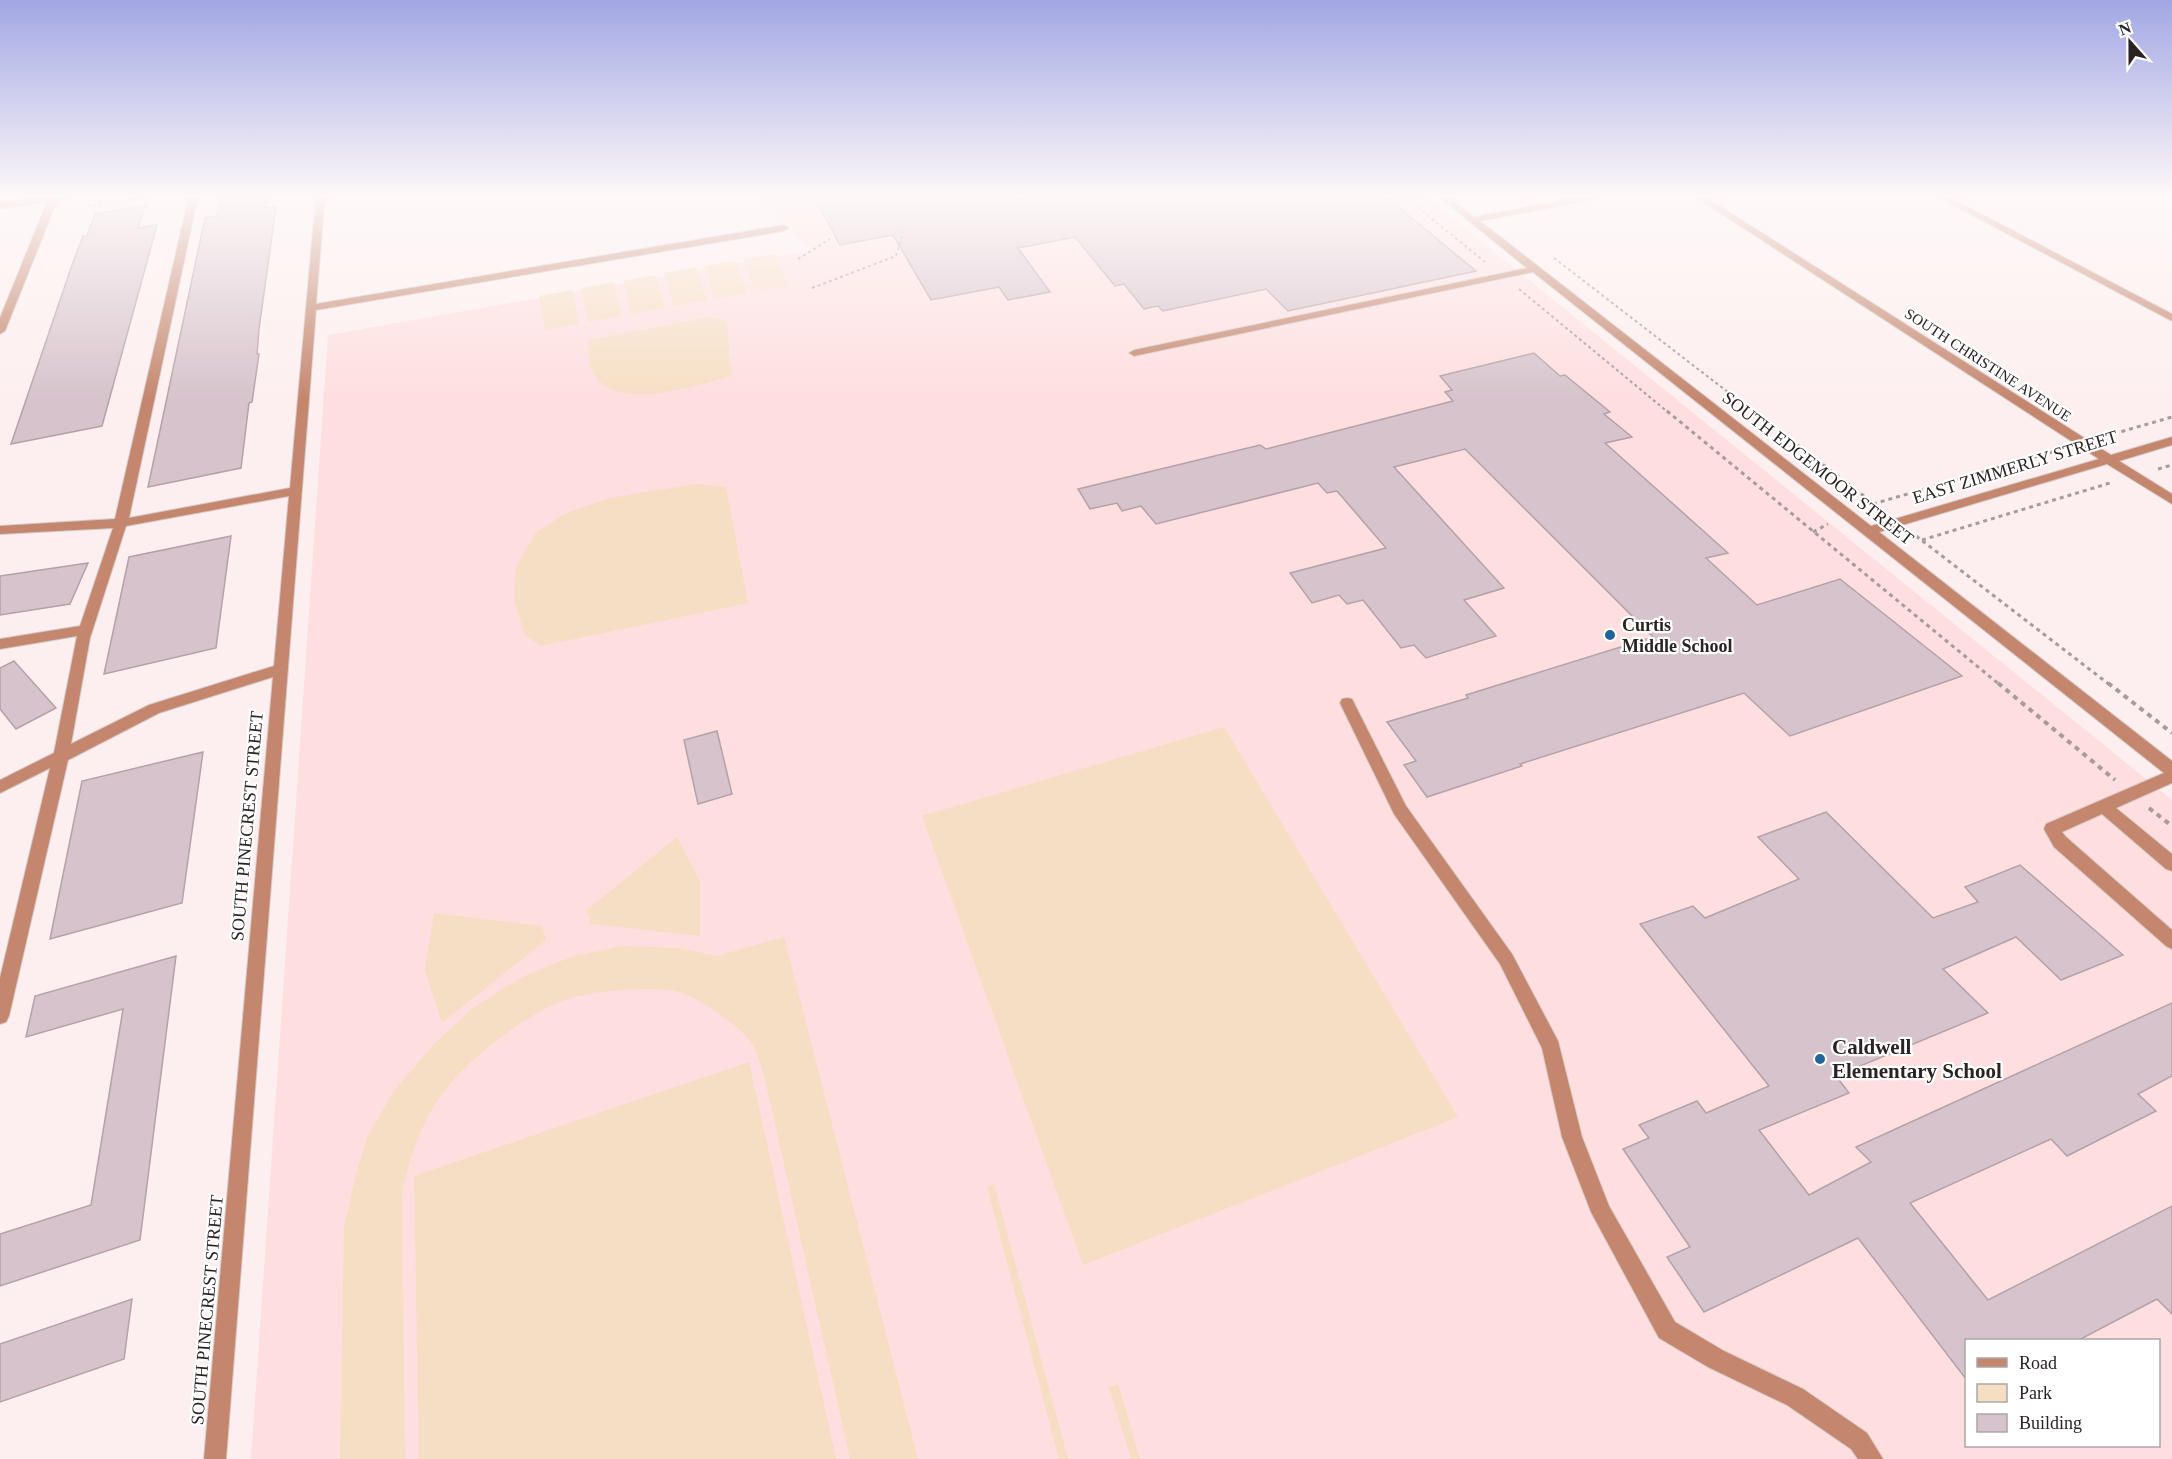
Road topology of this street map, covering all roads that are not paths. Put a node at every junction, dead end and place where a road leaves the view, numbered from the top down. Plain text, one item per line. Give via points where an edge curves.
1 (26, 264) edge
2 (178, 264) edge
3 (314, 264) edge
4 (571, 264) edge
5 (1529, 264) edge
6 (1805, 264) edge
7 (2071, 264) edge
8 (1535, 269) junction
9 (311, 308) junction
10 (2172, 318) edge
11 (0, 331) edge
12 (1134, 353) dead end
13 (2172, 441) edge
14 (2109, 460) junction
15 (294, 491) junction
16 (2172, 500) edge
17 (121, 523) junction
18 (0, 530) edge
19 (1869, 531) junction
20 (86, 630) junction
21 (0, 644) edge
22 (279, 669) junction
23 (1347, 703) dead end
24 (61, 756) junction
25 (2172, 770) edge
26 (2172, 776) edge
27 (0, 787) edge
28 (2103, 806) junction
29 (2172, 864) edge
30 (2172, 941) edge
31 (0, 1016) edge
32 (214, 1459) edge
33 (1872, 1459) edge

1 - 11 street
2 - 17 street
3 - 9 street, SOUTH PINECREST STREET
4 - 9 street
5 - 8 street, SOUTH EDGEMOOR STREET
6 - 14 street, SOUTH CHRISTINE AVENUE
7 - 10 street
8 - 12 street
8 - 19 street, SOUTH EDGEMOOR STREET
9 - 15 street, SOUTH PINECREST STREET
13 - 14 street, EAST ZIMMERLY STREET
14 - 16 street, SOUTH CHRISTINE AVENUE
14 - 19 street, EAST ZIMMERLY STREET
15 - 17 street
15 - 22 street, SOUTH PINECREST STREET
17 - 18 street
17 - 20 street
19 - 25 street, SOUTH EDGEMOOR STREET
20 - 21 street
20 - 24 street
22 - 24 street via 154,709
22 - 32 street, SOUTH PINECREST STREET
23 - 33 street via 1400,810 1506,959 1551,1047 1572,1137 1601,1212 1667,1330 1716,1359 1796,1397 1859,1441
24 - 27 street
24 - 31 street
26 - 28 street
28 - 29 street
28 - 30 street via 2052,829 2060,842

